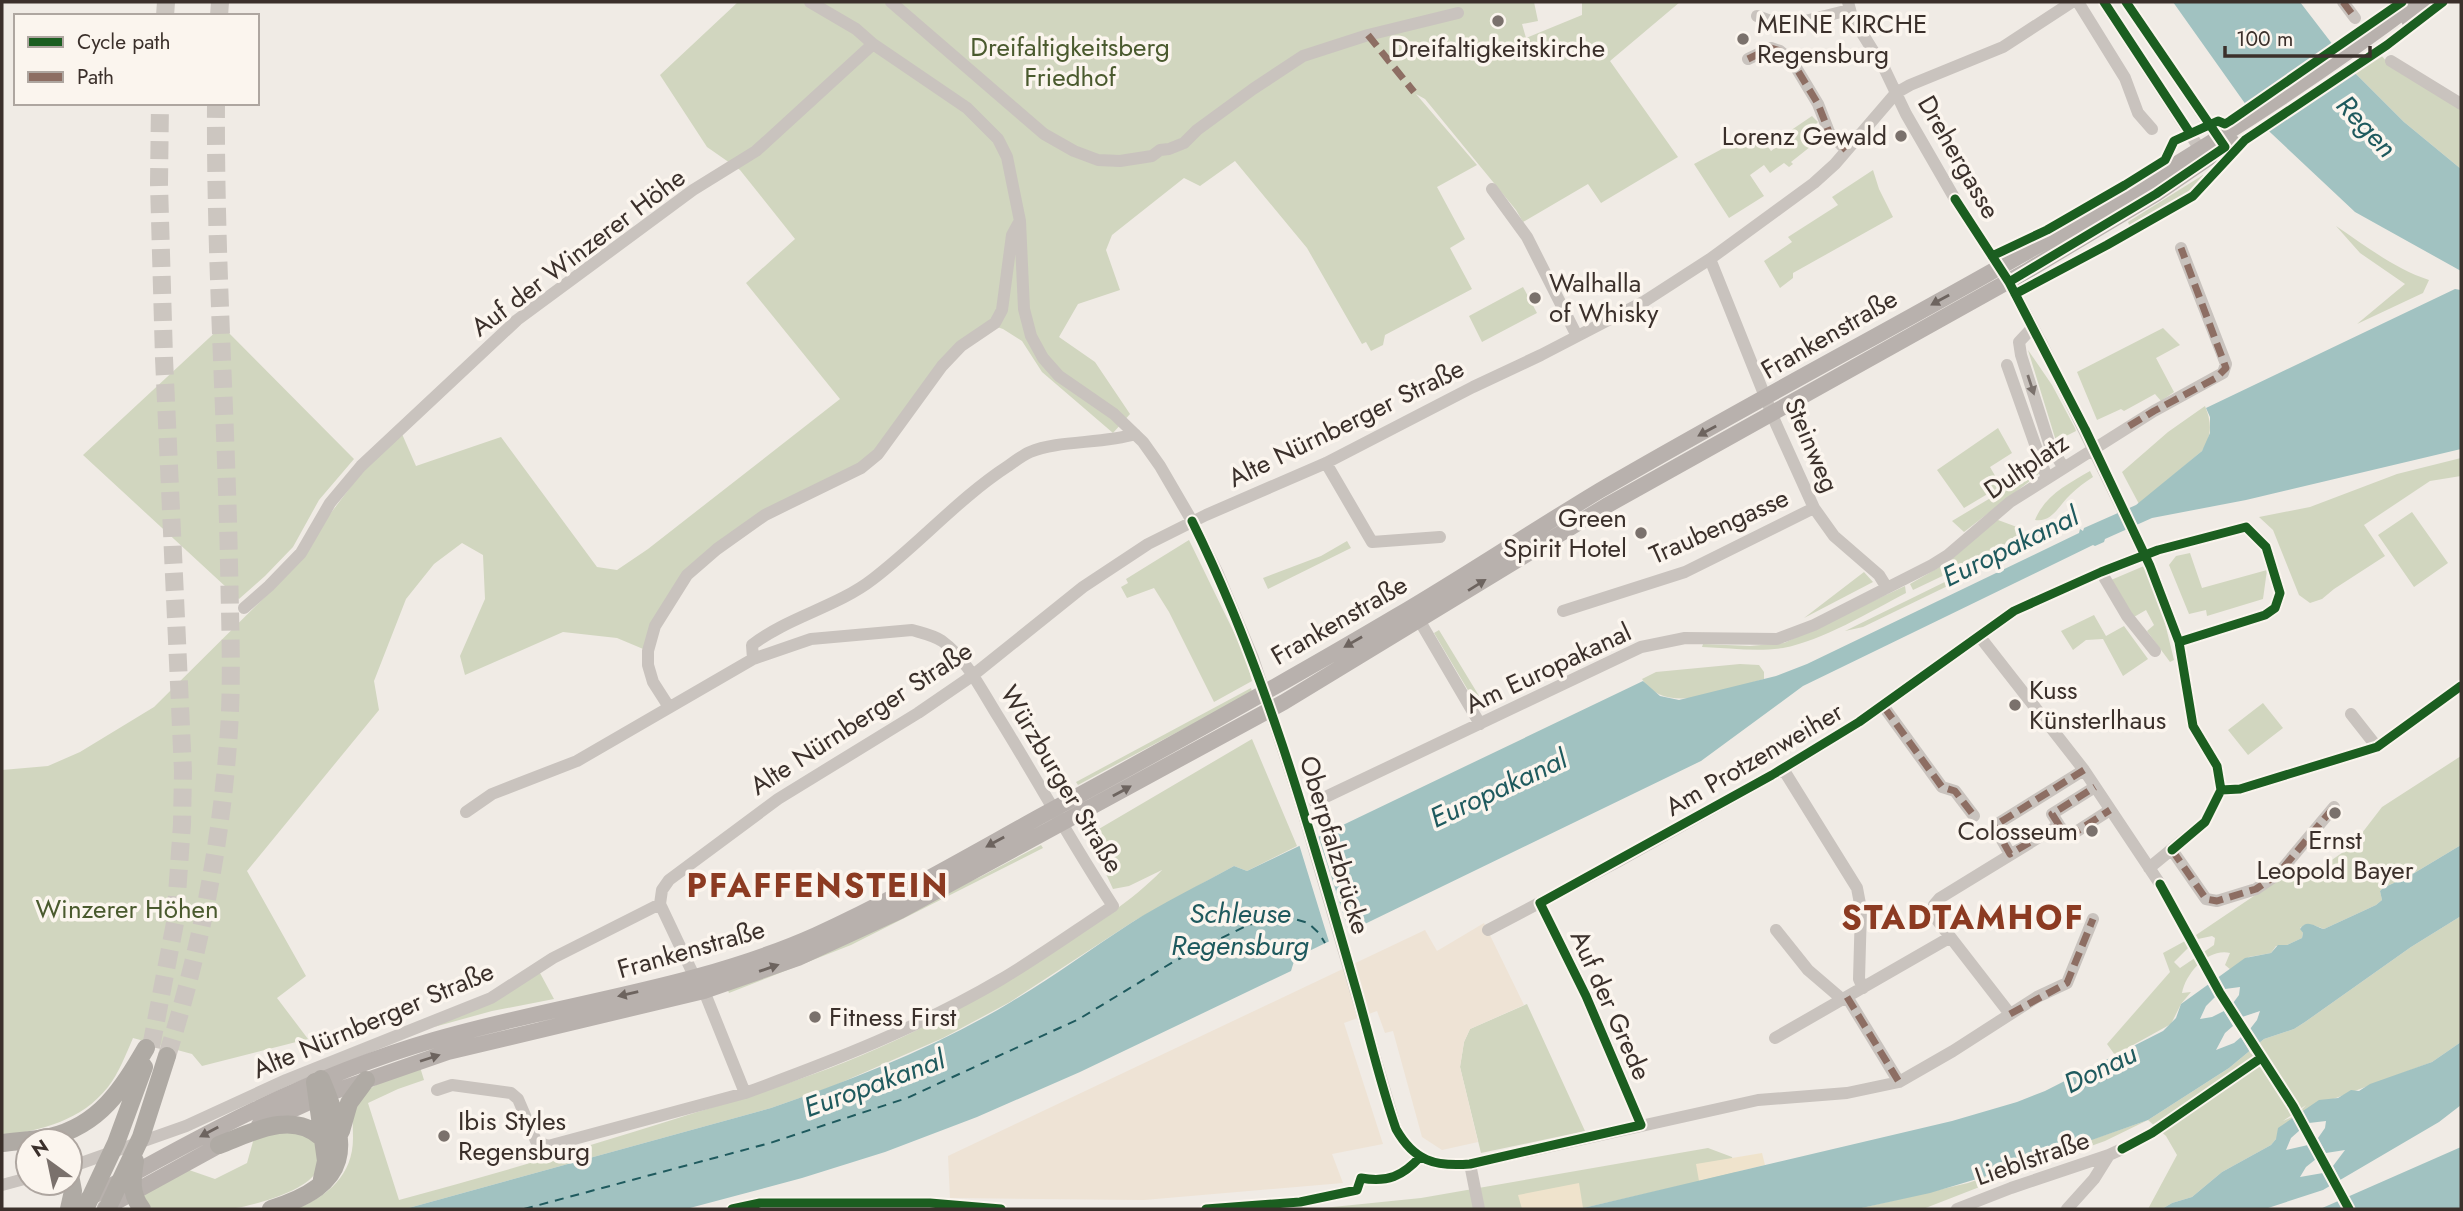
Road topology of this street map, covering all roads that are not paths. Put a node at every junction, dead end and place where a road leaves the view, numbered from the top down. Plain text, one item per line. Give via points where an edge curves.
1 (812, 2) edge
2 (891, 2) edge
3 (2072, 2) edge
4 (2078, 2) edge
5 (2104, 2) edge
6 (2126, 2) edge
7 (2343, 2) edge
8 (2416, 2) edge
9 (2433, 2) edge
10 (1849, 6) edge
11 (1458, 13) dead end
12 (1757, 16) dead end
13 (2355, 18) dead end
14 (2381, 35) junction
15 (873, 44) junction
16 (1748, 59) dead end
17 (2391, 61) dead end
18 (1896, 93) junction
19 (2460, 102) edge
20 (2152, 129) dead end
21 (2222, 143) junction
22 (1846, 150) junction
23 (2204, 155) junction
24 (1492, 189) dead end
25 (1020, 221) junction
26 (2181, 248) dead end
27 (1710, 259) junction
28 (1999, 267) junction
29 (2009, 282) junction
30 (2033, 327) junction
31 (1577, 336) junction
32 (2007, 365) dead end
33 (1769, 405) junction
34 (1135, 434) junction
35 (1326, 463) junction
36 (2064, 468) junction
37 (2048, 478) junction
38 (1814, 508) junction
39 (1192, 522) junction
40 (1440, 537) dead end
41 (2101, 572) junction
42 (1888, 588) junction
43 (244, 608) dead end
44 (1563, 611) dead end
45 (1415, 614) junction
46 (1980, 637) junction
47 (2179, 642) junction
48 (2155, 651) dead end
49 (753, 659) junction
50 (972, 676) junction
51 (2461, 686) edge
52 (669, 707) junction
53 (1884, 707) junction
54 (2351, 714) dead end
55 (1480, 724) junction
56 (2377, 747) junction
57 (1783, 769) junction
58 (2084, 770) junction
59 (2095, 787) junction
60 (2221, 790) junction
61 (2041, 797) junction
62 (1315, 802) dead end
63 (2334, 807) dead end
64 (1055, 809) junction
65 (2110, 810) junction
66 (466, 812) dead end
67 (1974, 816) dead end
68 (2056, 820) junction
69 (1063, 824) junction
70 (2172, 850) junction
71 (2010, 854) junction
72 (2149, 868) junction
73 (2160, 884) dead end
74 (1540, 903) junction
75 (660, 904) junction
76 (2091, 924) dead end
77 (1488, 930) dead end
78 (1776, 930) dead end
79 (1949, 938) junction
80 (700, 984) junction
81 (1863, 988) junction
82 (1845, 998) junction
83 (2010, 1014) junction
84 (1775, 1038) dead end
85 (155, 1050) junction
86 (366, 1080) junction
87 (1899, 1082) junction
88 (320, 1088) junction
89 (437, 1090) dead end
90 (745, 1093) junction
91 (1641, 1125) junction
92 (340, 1135) junction
93 (141, 1137) junction
94 (321, 1137) junction
95 (2, 1143) edge
96 (219, 1145) junction
97 (2122, 1149) dead end
98 (2109, 1156) junction
99 (84, 1162) edge
100 (1470, 1164) junction
101 (319, 1186) junction
102 (1966, 1207) edge
103 (69, 1209) edge
104 (85, 1209) edge
105 (105, 1209) edge
106 (142, 1209) edge
107 (271, 1209) edge
108 (1479, 1209) edge
109 (2067, 1209) edge

1 - 15 street, Oberpfalzbrücke
2 - 11 street via 1044,134 1098,160 1121,162 1184,143 1303,56
3 - 18 street via 2003,47
4 - 20 street via 2125,78 2138,114
5 - 23 street
6 - 21 street
7 - 13 street
8 - 14 main road, Frankenstraße
9 - 14 main road, Frankenstraße
10 - 12 street via 1793,24
10 - 18 street, Drehergasse
14 - 21 main road, Frankenstraße
15 - 25 street, Oberpfalzbrücke via 967,108 998,138 1007,156
15 - 43 street, Auf der Winzerer Höhe via 756,151 693,190 517,320 361,466 330,503 301,553
16 - 22 street via 1771,48 1792,61 1829,132
17 - 19 street
18 - 22 street, Alte Nürnberger Straße
18 - 28 street, Drehergasse
21 - 23 main road, Frankenstraße
22 - 27 street, Alte Nürnberger Straße via 1792,201
23 - 28 main road, Frankenstraße
23 - 29 main road, Frankenstraße via 2156,194
24 - 31 street via 1523,230
25 - 34 street, Oberpfalzbrücke via 1024,309 1031,336 1059,376
25 - 52 street via 1012,235 1002,310 995,323 961,346 942,366 878,454 861,468 765,515 687,575 655,626 648,651 653,682
26 - 36 street, Dultplatz via 2226,364 2223,373
27 - 31 street, Alte Nürnberger Straße via 1645,301
27 - 33 street, Steinweg
28 - 29 street, Drehergasse
28 -> 33 main road, Frankenstraße
29 - 30 street, Drehergasse
29 - 33 main road, Frankenstraße
30 -> 36 street via 2019,342 2021,355 2050,446
30 - 47 street, Drehergasse via 2150,566
31 - 35 street, Alte Nürnberger Straße
32 - 37 street
33 - 38 street, Steinweg
33 - 45 main road, Frankenstraße via 1603,489
34 - 39 street, Oberpfalzbrücke via 1160,466
34 - 49 street via 1030,452 980,485 872,580 752,645
35 - 39 street, Alte Nürnberger Straße
35 - 40 street via 1372,541
36 - 37 street, Dultplatz
37 - 42 street, Dultplatz via 1996,512 1948,555
38 - 42 street, Steinweg via 1834,536
38 - 44 street, Traubengasse via 1685,572
39 - 50 street, Alte Nürnberger Straße via 1107,570
39 - 100 street, Oberpfalzbrücke via 1253,658 1300,800 1391,1114 1404,1143 1420,1157 1449,1166
41 - 46 street, Am Protzenweiher via 2014,611
41 - 47 street, Am Protzenweiher via 2158,550 2246,527 2257,536 2266,547 2280,593 2275,608
41 - 48 street
42 - 55 street, Am Europakanal via 1777,639 1685,638 1641,647
45 - 55 street
45 -> 64 main road, Frankenstraße
69 -> 45 main road, Frankenstraße via 1284,702
46 - 53 street, Am Protzenweiher
46 - 58 street
47 - 60 street, Drehergasse via 2193,726 2217,766
49 - 50 street, Würzburger Straße via 811,639 912,630 942,641
49 - 52 street, Würzburger Straße
50 - 64 street, Würzburger Straße
50 - 75 street, Alte Nürnberger Straße via 778,799 669,880
51 - 56 street
52 - 66 street, Würzburger Straße via 577,761 492,794
53 - 57 street, Am Protzenweiher
53 - 67 street via 1942,787 1955,791
54 - 56 street
55 - 62 street, Am Europakanal
56 - 60 street via 2240,789
57 - 74 street, Am Protzenweiher
57 - 81 street via 1857,888
58 - 59 street
58 - 61 street
59 - 65 street
59 - 68 street
60 - 70 street via 2205,822
61 - 68 street
61 - 71 street via 1994,826
63 - 70 street via 2278,874 2256,889 2217,901 2206,898
64 - 69 street, Würzburger Straße
64 -> 80 main road, Frankenstraße via 894,897
65 - 68 street via 2067,838
65 - 72 street
68 - 71 street
80 -> 69 main road, Frankenstraße via 798,958 852,935
69 - 90 street, Würzburger Straße via 1113,906 1000,980 890,1037
70 - 72 street
71 - 79 street via 1940,898 1934,916
72 - 73 street
74 - 77 street, Am Protzenweiher
74 - 91 street, Auf der Grede
75 - 80 street
75 - 99 street, Alte Nürnberger Straße via 553,958 491,998 286,1080 186,1126
76 - 83 street, Oberpfalzbrücke via 2067,983
78 - 82 street via 1808,970
79 - 81 street
79 - 83 street
86 -> 80 main road, Frankenstraße via 460,1049
80 -> 88 main road, Frankenstraße via 438,1039
80 - 90 street
81 - 82 street
82 - 84 street
82 - 87 street
83 - 87 street, Oberpfalzbrücke
85 - 93 highway via 152,1106
85 - 95 highway via 117,1096 82,1124 50,1137
85 - 104 highway
86 - 88 main road, Frankenstraße
86 - 92 highway via 349,1103
87 - 91 street, Oberpfalzbrücke via 1847,1093 1758,1100
88 - 92 highway
88 - 94 highway
88 - 96 main road, Frankenstraße
88 -> 103 main road, Frankenstraße via 242,1114
89 - 90 street via 452,1085 511,1093 518,1098 536,1141 548,1146
91 - 100 street, Oberpfalzbrücke
92 - 101 highway via 335,1167
93 - 105 highway
93 - 106 highway via 132,1185
94 - 96 highway via 314,1130 274,1125
94 - 101 highway via 326,1161
96 - 105 main road, Frankenstraße
97 - 98 street, Lieblstraße
98 - 102 street, Lieblstraße
98 - 109 street
100 - 108 street
101 - 107 highway

